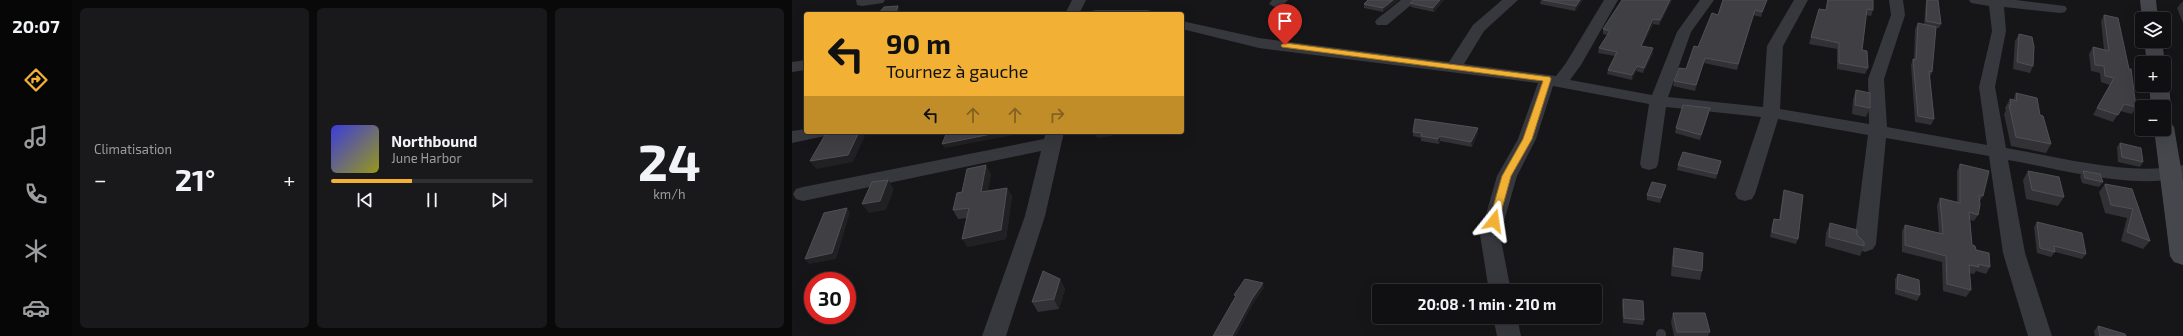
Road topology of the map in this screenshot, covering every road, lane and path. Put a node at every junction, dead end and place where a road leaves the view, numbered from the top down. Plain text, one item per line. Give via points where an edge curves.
1 (863, 0) edge
2 (878, 0) edge
3 (1079, 0) edge
4 (1410, 0) edge
5 (1511, 0) edge
6 (1611, 0) edge
7 (1707, 0) edge
8 (1801, 0) edge
9 (1896, 0) edge
10 (1976, 0) edge
11 (2148, 0) edge
12 (2008, 2) edge
13 (2060, 9) dead end
14 (1073, 12) edge
15 (2149, 12) edge
16 (1382, 22) dead end
17 (1184, 25) edge
18 (804, 65) edge
19 (1454, 66) junction
20 (792, 67) edge
21 (1553, 81) junction
22 (1658, 101) junction
23 (1771, 113) junction
24 (1878, 131) junction
25 (808, 134) edge
26 (2166, 136) edge
27 (792, 137) edge
28 (1053, 138) edge
29 (1997, 152) junction
30 (1649, 164) dead end
31 (2176, 172) edge
32 (803, 194) dead end
33 (1745, 194) dead end
34 (1865, 244) edge
35 (2183, 256) edge
36 (1499, 284) edge
37 (1506, 324) edge
38 (994, 336) edge
39 (1509, 336) edge
40 (2040, 336) edge

1 - 2 street via 862,2
3 - 14 street
4 - 16 street
5 - 19 street via 1478,28
6 - 21 street via 1573,65
7 - 22 street via 1684,32
8 - 23 street via 1775,46
9 - 24 street via 1898,15 1876,79
10 - 12 street
11 - 15 street
12 - 13 street
12 - 29 street via 1999,31 1988,86
17 - 19 street via 1259,43
18 - 20 street
19 - 21 street
21 - 22 street
21 - 36 street via 1507,176 1490,236
22 - 23 street
22 - 30 street
23 - 24 street
23 - 33 street
24 - 29 street
24 - 34 street
25 - 27 street
26 - 31 street
28 - 32 street
28 - 38 street via 1045,182 1035,216
29 - 31 street via 2130,175
29 - 40 street via 2014,253
31 - 35 street
37 - 39 street

